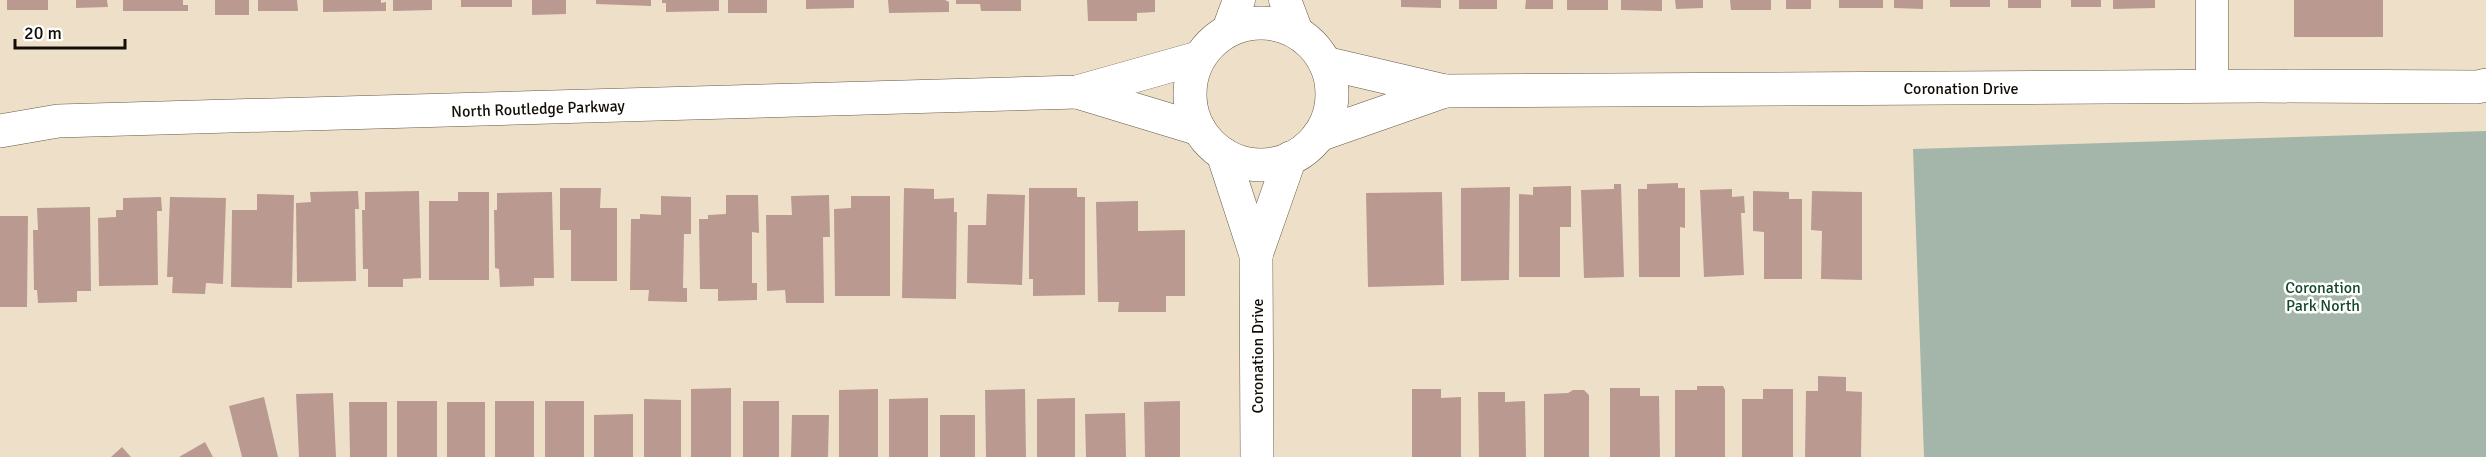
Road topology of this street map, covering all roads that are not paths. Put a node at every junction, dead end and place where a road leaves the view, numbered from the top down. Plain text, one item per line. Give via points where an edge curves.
1 (1285, 0) edge
2 (2212, 0) edge
3 (1233, 15) edge
4 (1297, 32) junction
5 (1198, 58) junction
6 (1325, 63) junction
7 (2212, 86) junction
8 (2483, 87) edge
9 (1445, 91) junction
10 (1077, 92) junction
11 (1199, 129) junction
12 (0, 131) edge
13 (1319, 135) junction
14 (1223, 154) junction
15 (1290, 158) junction
16 (1256, 255) junction
17 (1257, 457) edge

1 - 4 street
2 - 7 street
3 - 4 street via 1251,23 1274,24
3 - 5 street
4 - 6 street
5 - 10 street, North Routledge Parkway
5 - 11 street via 1190,82 1190,106
6 - 9 street, Coronation Drive
6 - 13 street via 1332,100
7 - 8 street, Coronation Drive
7 - 9 street, Coronation Drive
9 - 13 street, Coronation Drive
10 - 11 street, North Routledge Parkway
10 - 12 street, North Routledge Parkway via 58,121
11 - 14 street
13 - 15 street
14 - 15 street via 1245,163 1268,164
14 - 16 street, Coronation Drive
15 - 16 street, Coronation Drive
16 - 17 street, Coronation Drive

